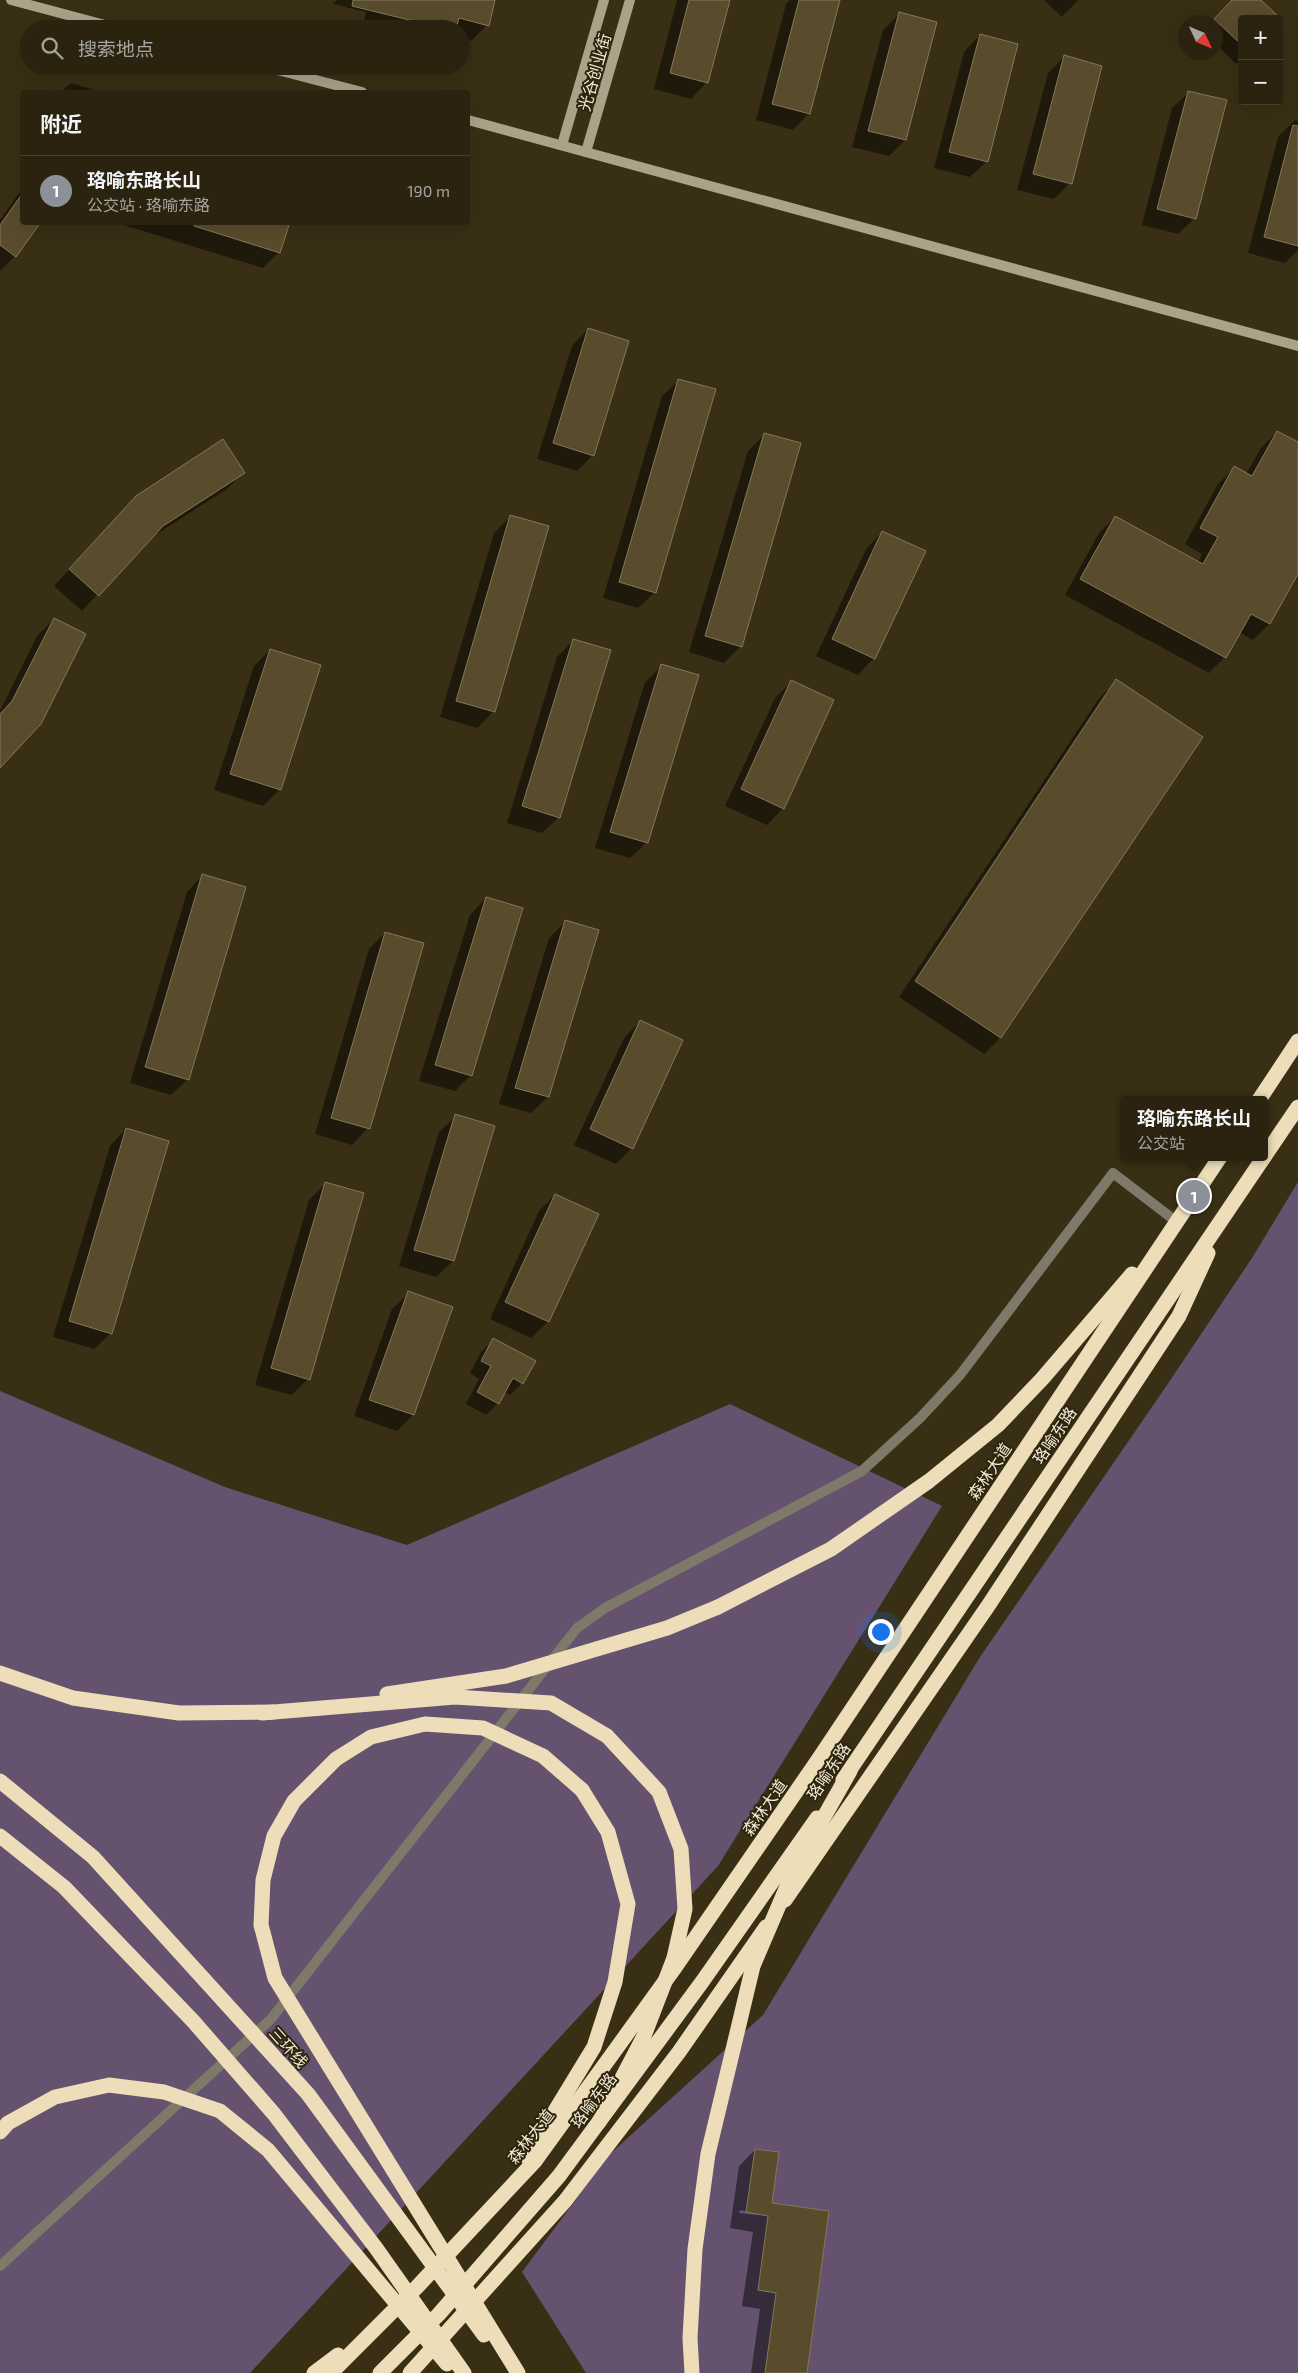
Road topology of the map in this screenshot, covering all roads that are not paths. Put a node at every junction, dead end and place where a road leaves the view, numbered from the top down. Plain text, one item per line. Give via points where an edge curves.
1 (11, 0) edge
2 (604, 0) edge
3 (630, 0) edge
4 (86, 20) edge
5 (297, 75) edge
6 (354, 90) edge
7 (470, 121) edge
8 (562, 145) junction
9 (586, 152) junction
10 (1298, 346) edge
11 (1298, 1041) edge
12 (1262, 1096) edge
13 (1298, 1107) edge
14 (1268, 1151) edge
15 (1217, 1161) edge
16 (1261, 1161) edge
17 (1224, 1215) junction
18 (1177, 1222) junction
19 (0, 1673) edge
20 (262, 1713) junction
21 (850, 1771) junction
22 (0, 1781) edge
23 (0, 1836) edge
24 (599, 2122) junction
25 (0, 2132) edge
26 (503, 2195) junction
27 (0, 2266) edge
28 (378, 2326) junction
29 (314, 2373) edge
30 (331, 2373) edge
31 (380, 2373) edge
32 (410, 2373) edge
33 (454, 2373) edge
34 (464, 2373) edge
35 (512, 2373) edge
36 (518, 2373) edge
37 (692, 2373) edge

1 - 4 main road
2 - 8 main road, 光谷创业街
3 - 9 main road, 光谷创业街
5 - 6 main road
7 - 8 main road
8 - 9 main road
9 - 10 main road
11 - 12 highway
13 - 14 highway, 珞喻东路
15 - 18 highway
16 - 17 highway, 珞喻东路
17 - 21 highway, 珞喻东路
17 - 32 highway via 1179,1316 988,1606 679,2052 565,2201
18 - 20 highway, bridge via 998,1426 929,1481 831,1549 718,1607 667,1628 506,1676
18 - 26 highway, 森林大道 via 820,1757 676,1966 535,2161
18 - 27 street via 1113,1173 960,1375 920,1418 862,1471 605,1608 577,1628 272,2019
19 - 20 highway, bridge via 73,1698 179,1713
20 - 24 highway, bridge via 455,1698 552,1703 607,1736 659,1792 681,1849 685,1909 674,1958 644,2036
21 - 24 highway, 珞喻东路, bridge
21 - 37 highway, bridge via 794,1870 754,1966 708,2154 695,2249 690,2338
22 - 35 highway, 三环线, bridge via 92,1857 308,2094
23 - 34 highway, bridge via 64,1887 193,2021 262,2100 376,2248
24 - 31 highway, 珞喻东路, bridge via 559,2176 458,2292
25 - 33 highway, bridge via 55,2097 109,2085 164,2092 220,2111 268,2150
26 - 28 highway, 森林大道
26 - 36 highway, bridge via 594,2047 615,1982 628,1904 608,1832 582,1790 543,1756 484,1728 425,1724 371,1737 336,1759 294,1801 274,1836 263,1880 261,1925 275,1978
28 - 29 highway
28 - 30 highway, 森林大道

